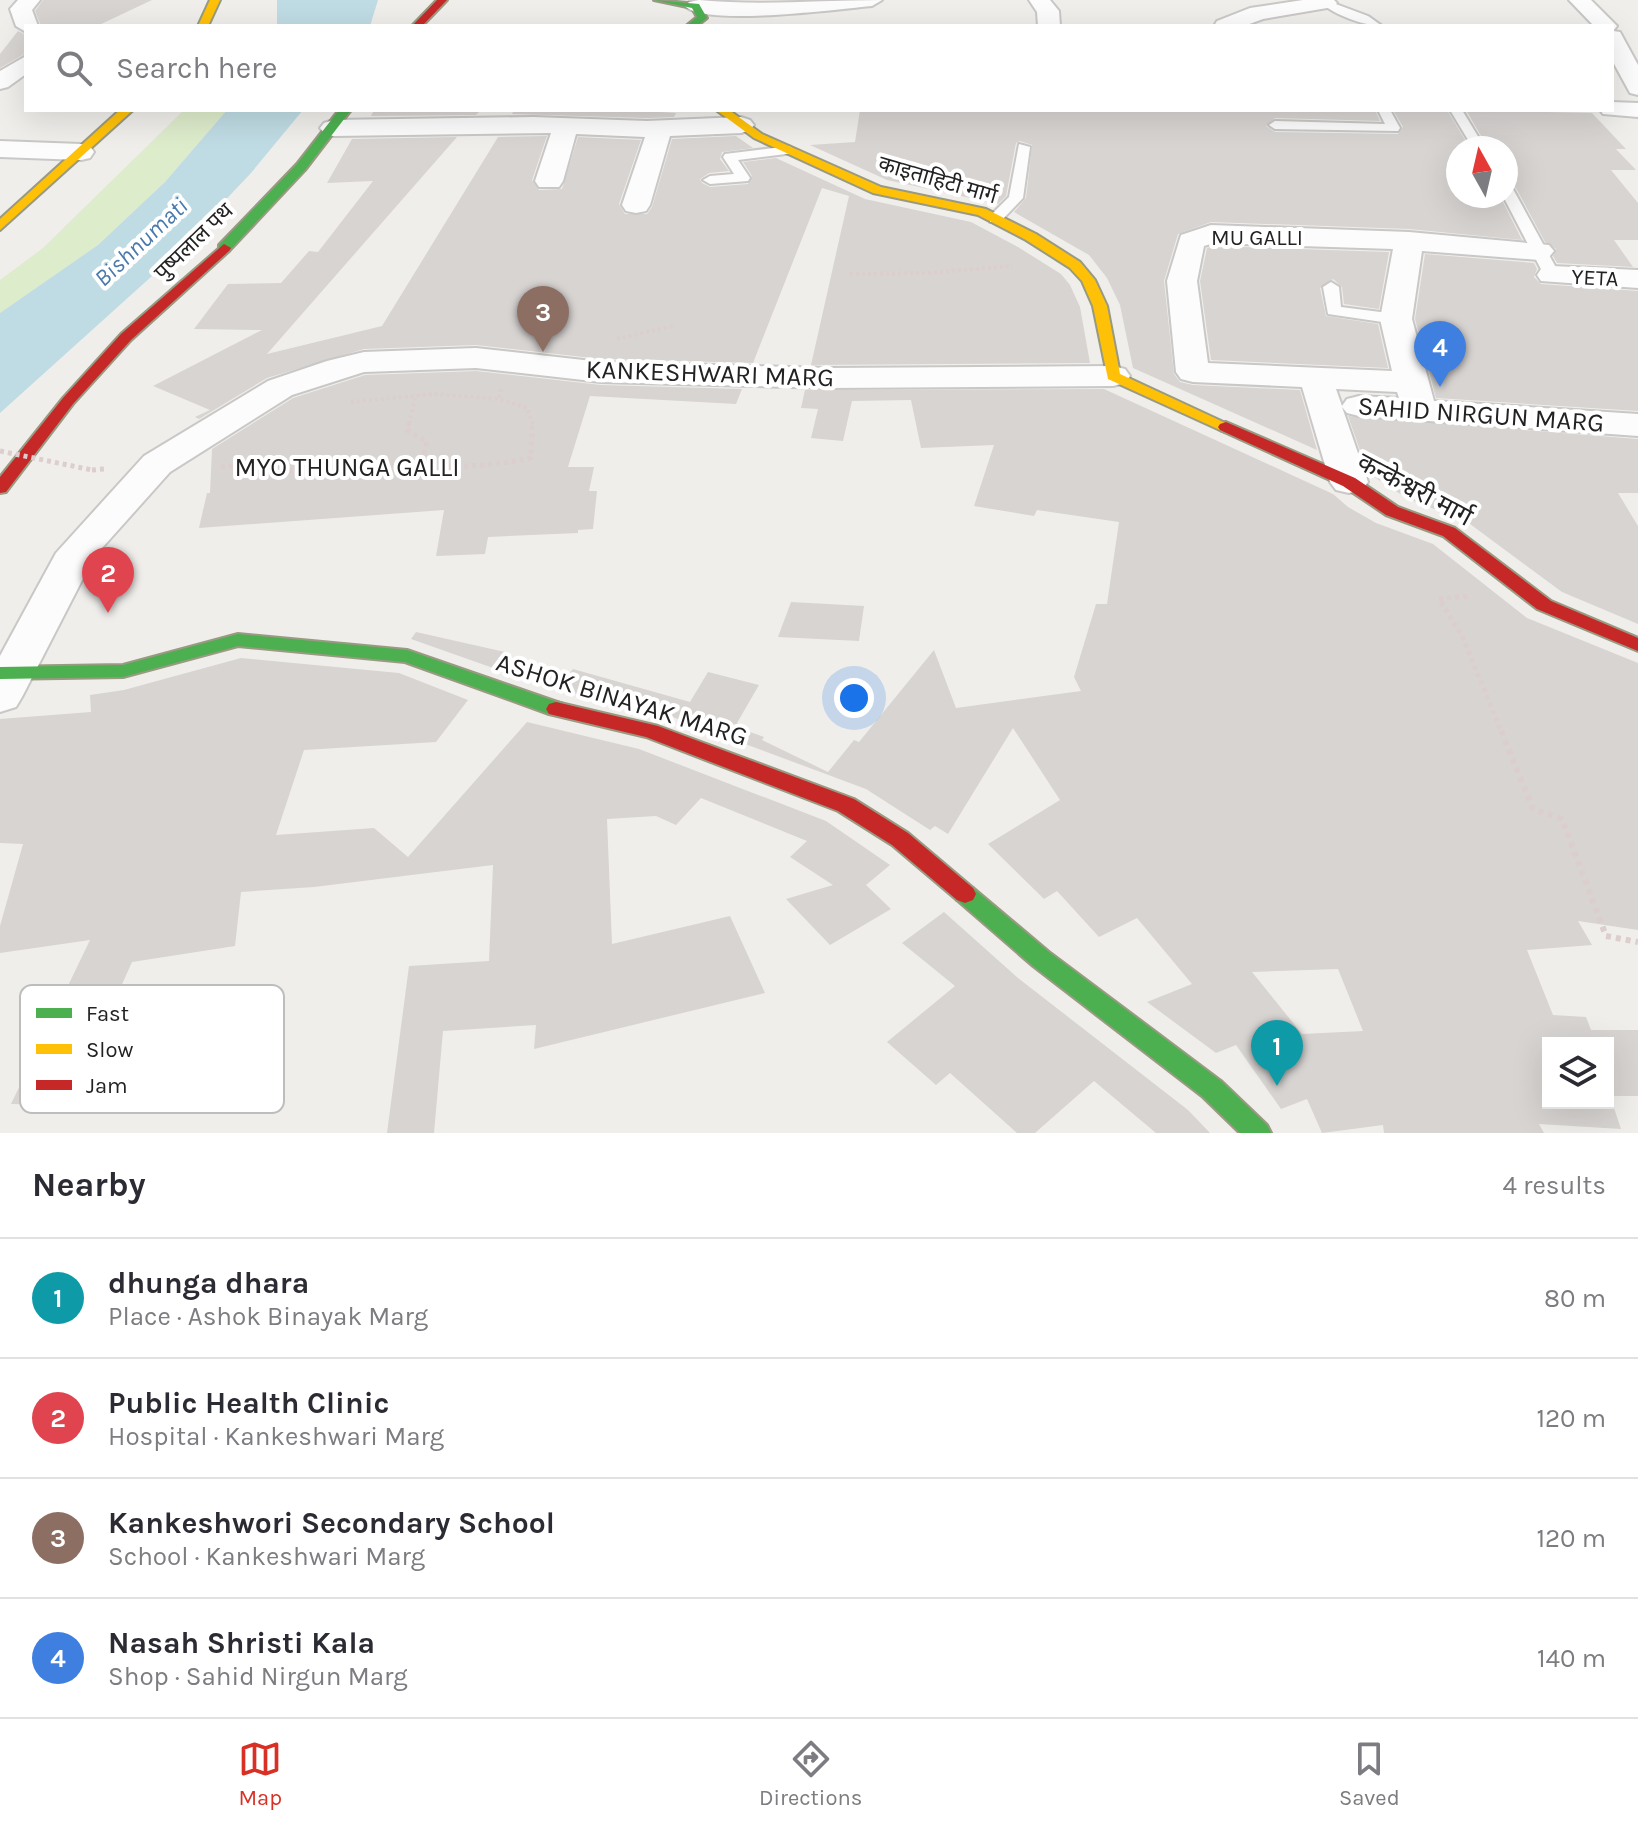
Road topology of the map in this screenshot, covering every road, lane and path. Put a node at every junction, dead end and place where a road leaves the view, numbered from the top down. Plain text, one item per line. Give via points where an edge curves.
1 (30, 0) edge
2 (215, 0) edge
3 (442, 0) edge
4 (659, 0) edge
5 (872, 0) edge
6 (1039, 0) edge
7 (1579, 0) edge
8 (1324, 2) edge
9 (697, 11) edge
10 (26, 24) edge
11 (204, 24) edge
12 (419, 24) edge
13 (724, 24) edge
14 (1049, 24) edge
15 (1230, 24) edge
16 (1374, 24) edge
17 (1604, 24) edge
18 (1614, 41) edge
19 (24, 64) edge
20 (0, 82) edge
21 (1638, 88) edge
22 (1614, 109) edge
23 (1638, 110) edge
24 (125, 112) edge
25 (1385, 112) edge
26 (1457, 112) edge
27 (731, 118) edge
28 (339, 119) edge
29 (1275, 125) dead end
30 (566, 126) junction
31 (660, 128) junction
32 (1472, 136) edge
33 (1024, 147) dead end
34 (0, 149) edge
35 (789, 150) junction
36 (81, 152) junction
37 (710, 180) dead end
38 (549, 181) dead end
39 (636, 205) dead end
40 (1516, 208) edge
41 (995, 219) junction
42 (0, 226) edge
43 (1409, 241) junction
44 (1062, 257) junction
45 (1546, 263) junction
46 (850, 274) dead end
47 (1638, 279) edge
48 (1331, 287) dead end
49 (1396, 319) junction
50 (433, 359) junction
51 (507, 361) junction
52 (1193, 372) joint
53 (1113, 376) junction
54 (1320, 391) junction
55 (1414, 396) junction
56 (1638, 425) edge
57 (0, 451) edge
58 (157, 464) junction
59 (219, 467) dead end
60 (420, 469) junction
61 (1349, 482) junction
62 (0, 488) edge
63 (1524, 590) junction
64 (1638, 645) edge
65 (4, 681) edge
66 (1638, 942) edge
67 (1258, 1133) edge

1 - 10 street via 21,9
2 - 11 street
3 - 12 street
4 - 9 street
5 - 9 street
6 - 14 street via 1048,11
7 - 17 street
8 - 15 street via 1258,13
8 - 16 lane
9 - 13 street via 720,15
18 - 21 street
19 - 20 street
22 - 23 street
24 - 36 street
25 - 29 lane via 1394,128
26 - 32 lane
27 - 31 street
27 - 35 street, काइताहिटी मार्ग
28 - 30 street
28 - 62 street, पुष्पलाल पथ via 235,236 126,337
30 - 31 street
30 - 38 street
31 - 39 street
33 - 41 lane via 1016,198
34 - 36 street
35 - 37 lane via 730,157 743,178
35 - 41 street, काइताहिटी मार्ग via 877,190
36 - 42 street
40 - 45 lane
41 - 44 street, काइताहिटी मार्ग
43 - 45 street, YETA
43 - 49 street
43 - 52 street, MU GALLI via 1211,234 1191,241 1182,281
44 - 46 path via 992,269
44 - 53 street, काइताहिटी मार्ग via 1088,280 1100,306
45 - 47 street, YETA
48 - 49 lane via 1334,311
49 - 55 street
50 - 51 street, KANKESHWARI MARG
50 - 58 street, KANKESHWARI MARG via 364,362 280,388
50 - 60 path via 429,381 414,396 407,430 427,442
51 - 53 street, KANKESHWARI MARG via 601,372 829,378
51 - 60 path, MYO THUNGA GALLI via 499,399 527,408 533,424 531,458 483,467
52 - 54 street, SAHID NIRGUN MARG
53 - 61 street, कन्केश्वरी मार्ग
54 - 55 street, SAHID NIRGUN MARG
54 - 61 street
55 - 56 street, SAHID NIRGUN MARG
57 - 58 path, bridge via 92,470
58 - 65 street, KANKESHWARI MARG via 76,553
59 - 60 path, MYO THUNGA GALLI via 277,462 284,471
61 - 63 street, कन्केश्वरी मार्ग via 1392,511 1449,532
63 - 64 street, कन्केश्वरी मार्ग via 1544,605
63 - 66 path via 1439,599 1462,636 1533,809 1562,819 1606,936
65 - 67 street, ASHOK BINAYAK MARG via 123,671 238,640 327,647 407,656 538,705 651,731 719,755 846,805 900,839 1041,959 1212,1089

